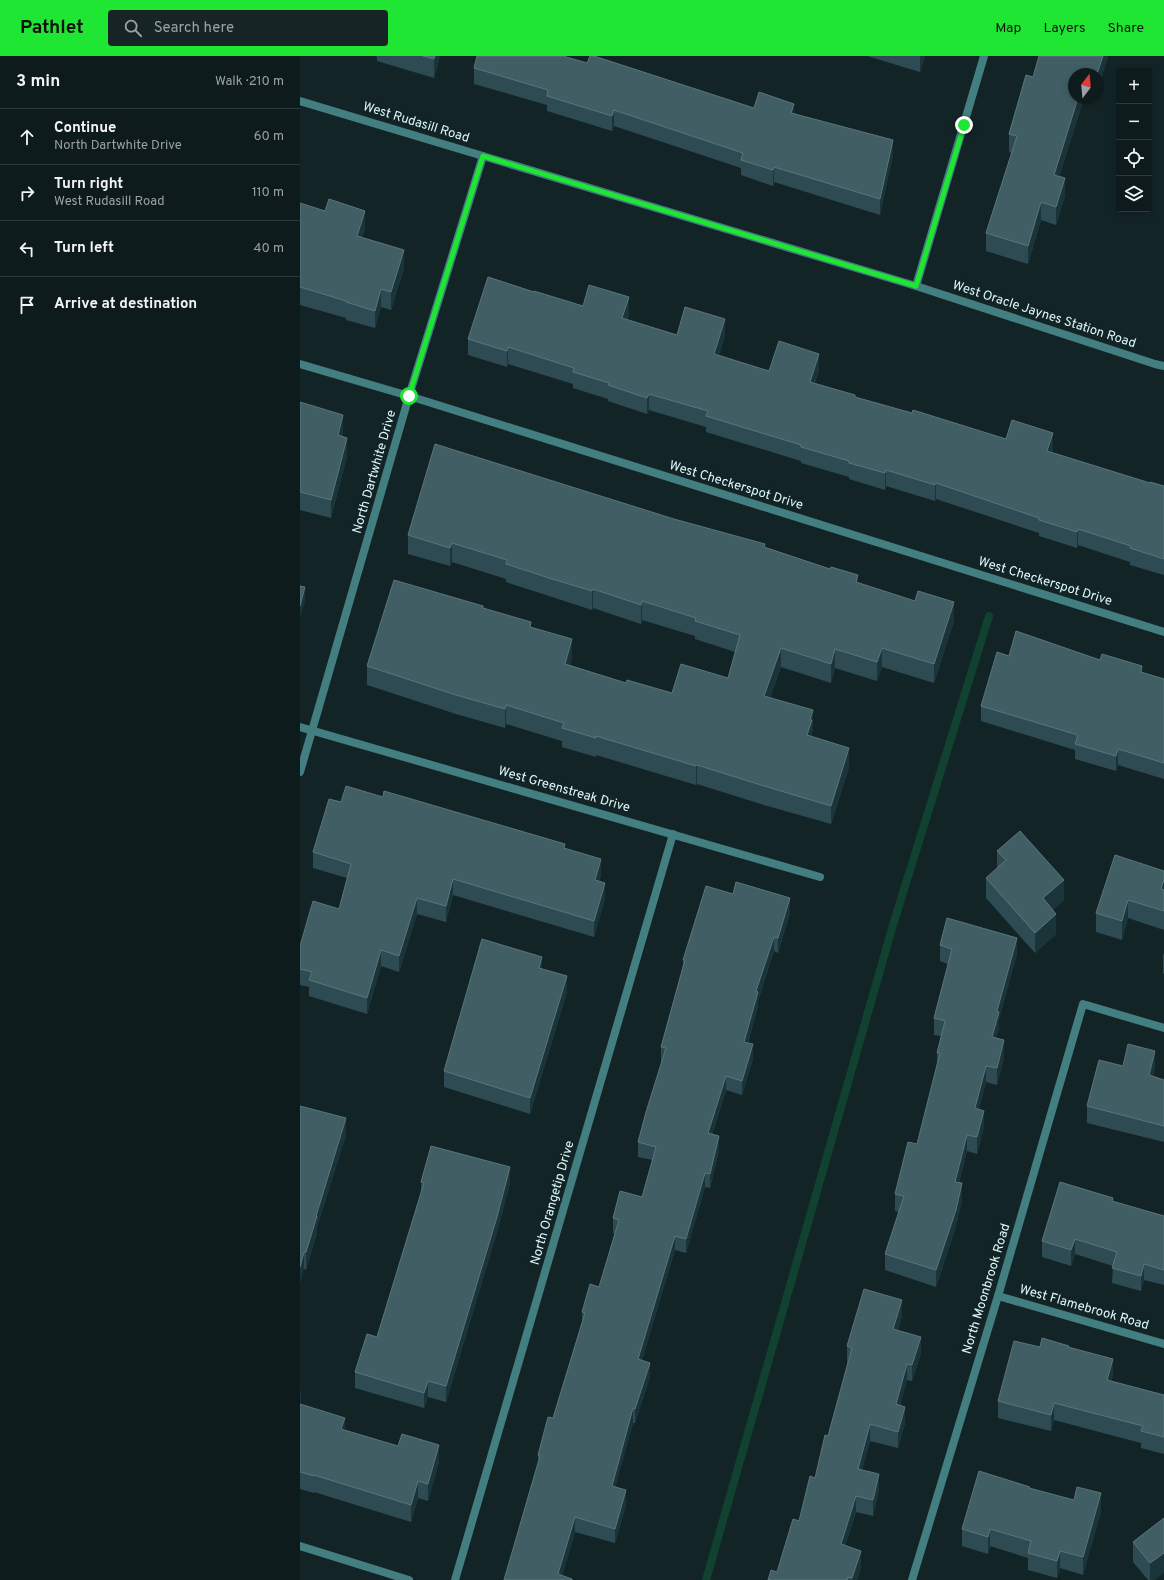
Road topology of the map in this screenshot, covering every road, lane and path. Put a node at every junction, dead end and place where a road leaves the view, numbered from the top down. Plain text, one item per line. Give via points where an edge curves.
1 (984, 56) edge
2 (300, 101) edge
3 (483, 156) junction
4 (916, 286) junction
5 (300, 364) edge
6 (1164, 366) edge
7 (409, 396) junction
8 (1164, 632) edge
9 (300, 727) edge
10 (312, 730) junction
11 (300, 772) edge
12 (673, 834) junction
13 (820, 877) dead end
14 (1164, 1028) edge
15 (998, 1296) junction
16 (1164, 1344) edge
17 (300, 1546) edge
18 (409, 1580) edge
19 (455, 1580) edge
20 (912, 1580) edge

1 - 4 street
2 - 3 street, West Rudasill Road
3 - 4 street, West Rudasill Road
3 - 7 street, North Dartwhite Drive
4 - 6 street, West Oracle Jaynes Station Road
5 - 7 street, West Checkerspot Drive
7 - 8 street, West Checkerspot Drive
7 - 10 street, North Dartwhite Drive
9 - 10 street, West Greenstreak Drive
10 - 11 street, North Dartwhite Drive
10 - 12 street, West Greenstreak Drive
12 - 13 street, West Greenstreak Drive
12 - 19 street, North Orangetip Drive
14 - 15 street, North Moonbrook Road via 1083,1004
15 - 16 street, West Flamebrook Road
15 - 20 street, North Moonbrook Road
17 - 18 street

